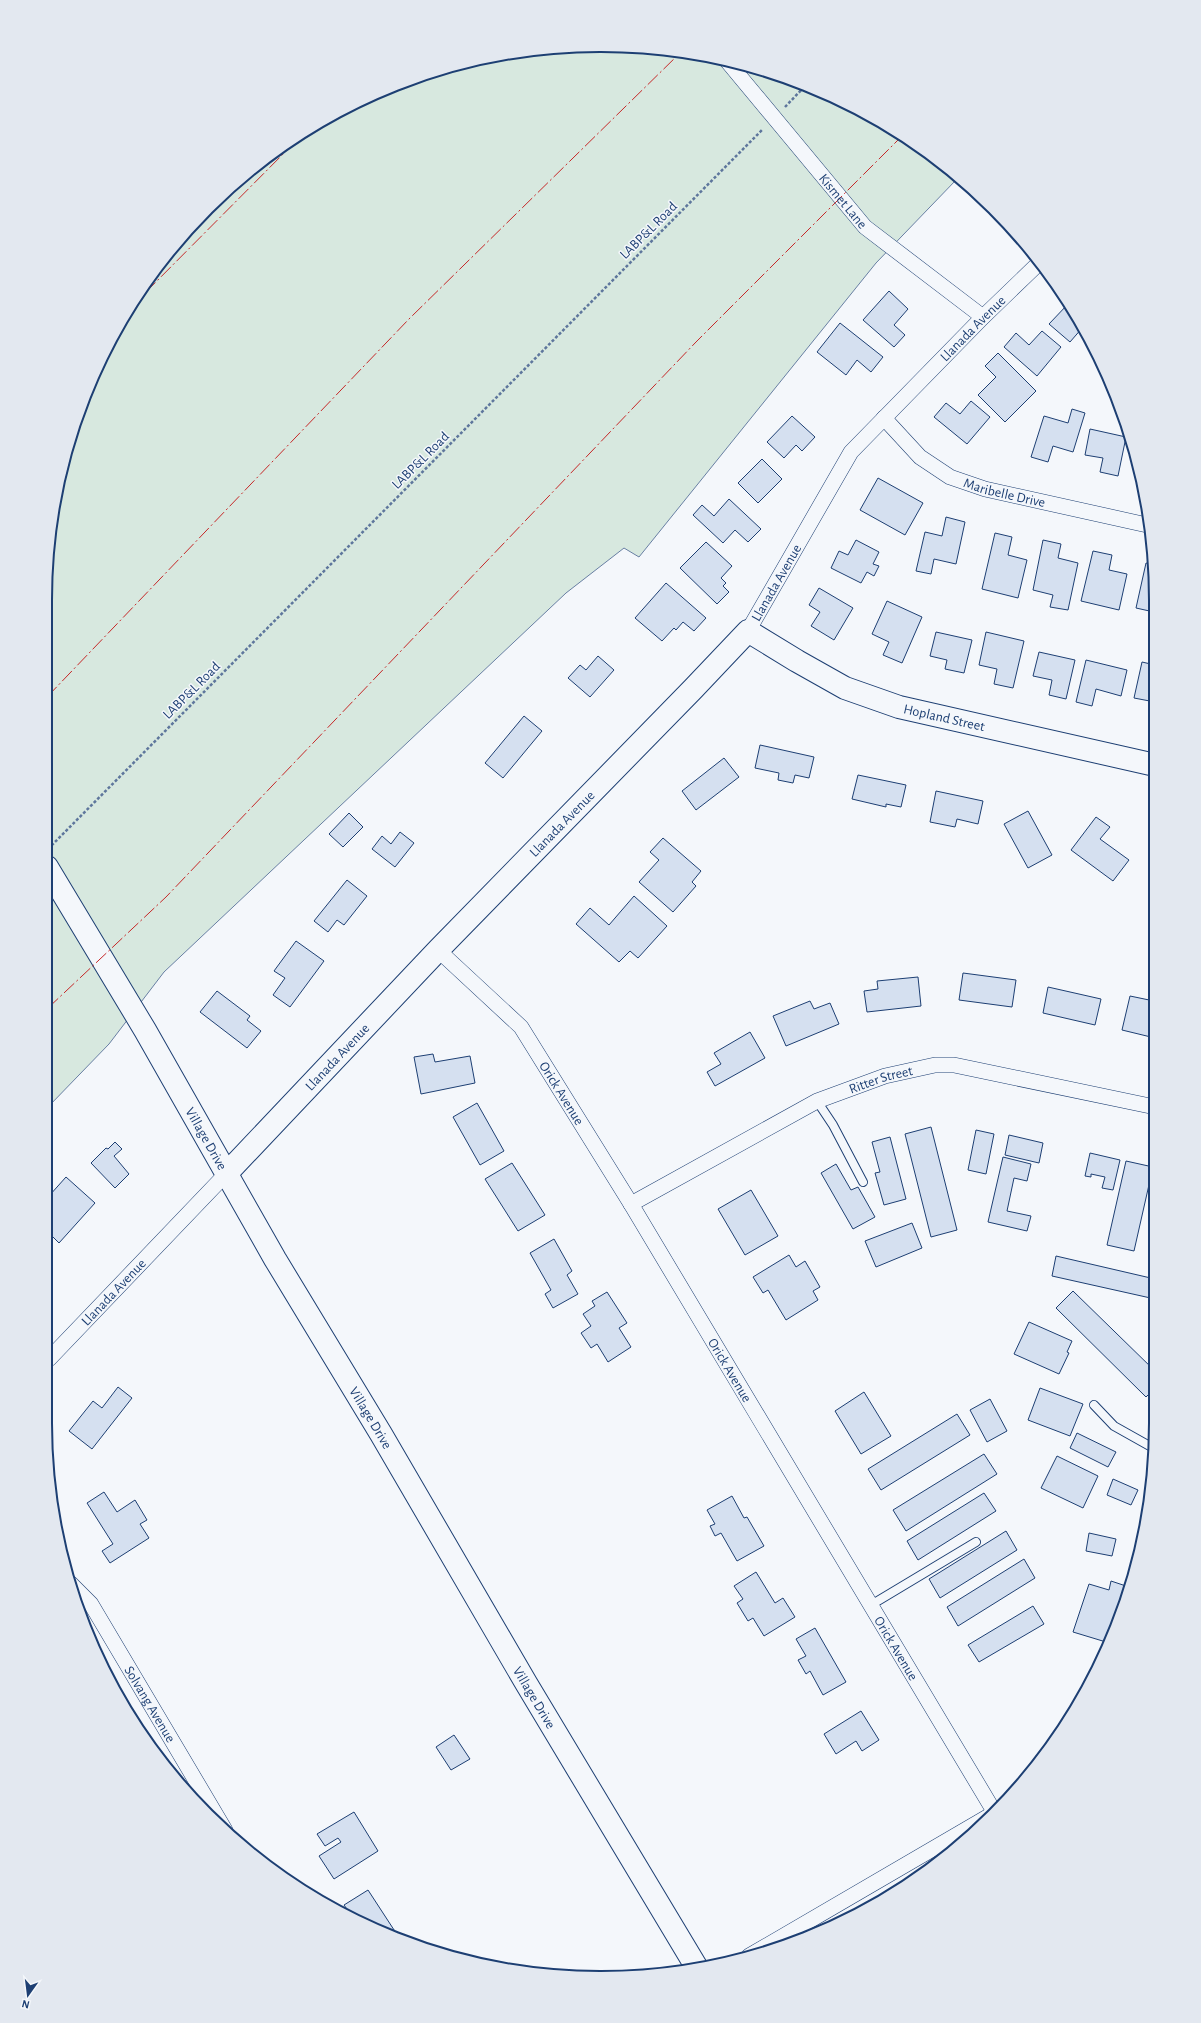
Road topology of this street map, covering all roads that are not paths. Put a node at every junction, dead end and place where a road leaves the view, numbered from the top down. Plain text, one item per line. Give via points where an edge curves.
1 (734, 69) edge
2 (1035, 266) edge
3 (983, 317) junction
4 (884, 418) junction
5 (1143, 524) edge
6 (748, 631) junction
7 (1149, 764) edge
8 (52, 875) edge
9 (438, 950) junction
10 (817, 1101) junction
11 (1149, 1106) edge
12 (227, 1173) junction
13 (863, 1182) dead end
14 (631, 1204) junction
15 (52, 1356) edge
16 (1094, 1406) dead end
17 (1148, 1445) edge
18 (976, 1542) dead end
19 (79, 1592) edge
20 (871, 1605) junction
21 (991, 1807) edge
22 (213, 1810) edge
23 (969, 1828) edge
24 (769, 1944) edge
25 (694, 1962) edge

1 - 3 street, Kismet Lane via 865,227
2 - 3 street, Llanada Avenue
3 - 4 street, Llanada Avenue
4 - 5 street, Maribelle Drive via 920,457 950,477 985,489
4 - 6 street, Llanada Avenue via 851,452
6 - 7 main road, Hopland Street via 845,688 899,707
6 - 9 main road, Llanada Avenue
8 - 12 main road, Village Drive
9 - 12 main road, Llanada Avenue
9 - 14 street, Orick Avenue via 521,1027
10 - 11 street, Ritter Street via 885,1076 935,1066 954,1065
10 - 13 lane via 833,1125
10 - 14 street, Ritter Street
12 - 15 street, Llanada Avenue
12 - 25 main road, Village Drive via 526,1683
14 - 20 street, Orick Avenue
16 - 17 lane via 1114,1426
18 - 20 lane
19 - 22 street, Solvang Avenue via 91,1604
20 - 21 street, Orick Avenue
23 - 24 street

